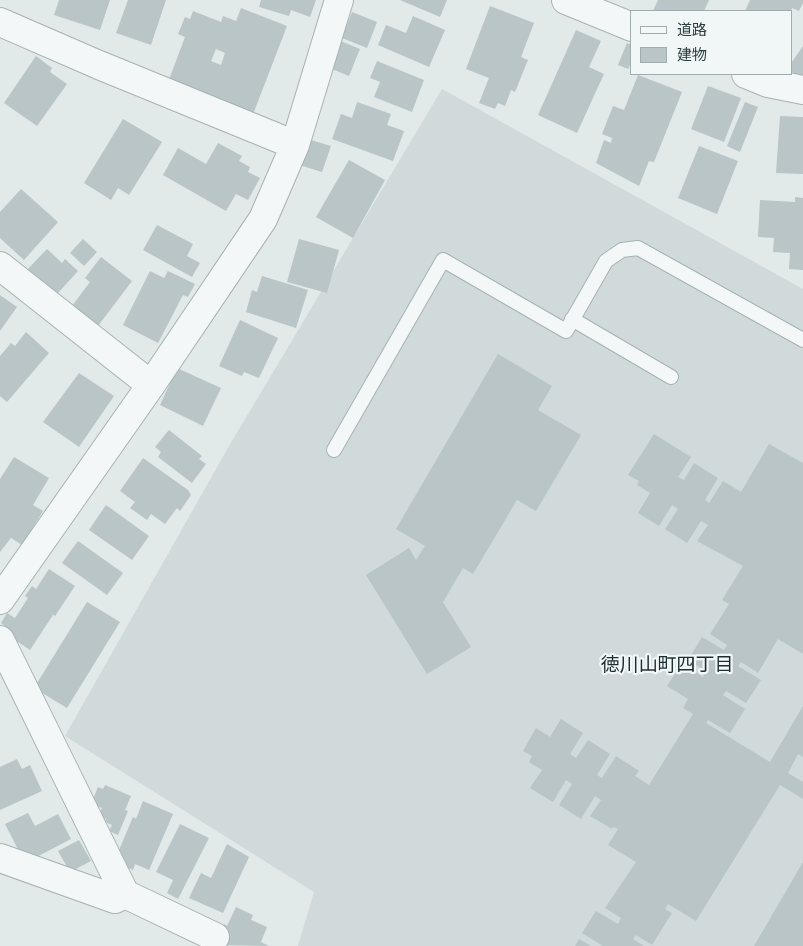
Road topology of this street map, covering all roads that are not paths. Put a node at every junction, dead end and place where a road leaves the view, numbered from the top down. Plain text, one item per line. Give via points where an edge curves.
1 (339, 0) edge
2 (566, 0) edge
3 (598, 6) edge
4 (0, 22) edge
5 (630, 26) edge
6 (748, 75) edge
7 (803, 90) edge
8 (295, 145) junction
9 (0, 266) edge
10 (572, 319) junction
11 (803, 340) edge
12 (671, 377) dead end
13 (152, 385) junction
14 (334, 450) dead end
15 (0, 600) edge
16 (0, 640) edge
17 (0, 858) edge
18 (125, 894) junction
19 (216, 937) dead end

1 - 8 street
2 - 3 street
3 - 5 street
4 - 8 street
6 - 7 street via 768,83
8 - 13 street via 263,219
9 - 13 street
10 - 11 lane via 606,261 622,250 638,248
10 - 12 lane
10 - 14 lane via 566,331 443,260
13 - 15 street
16 - 18 street
17 - 18 street via 115,899
18 - 19 street

